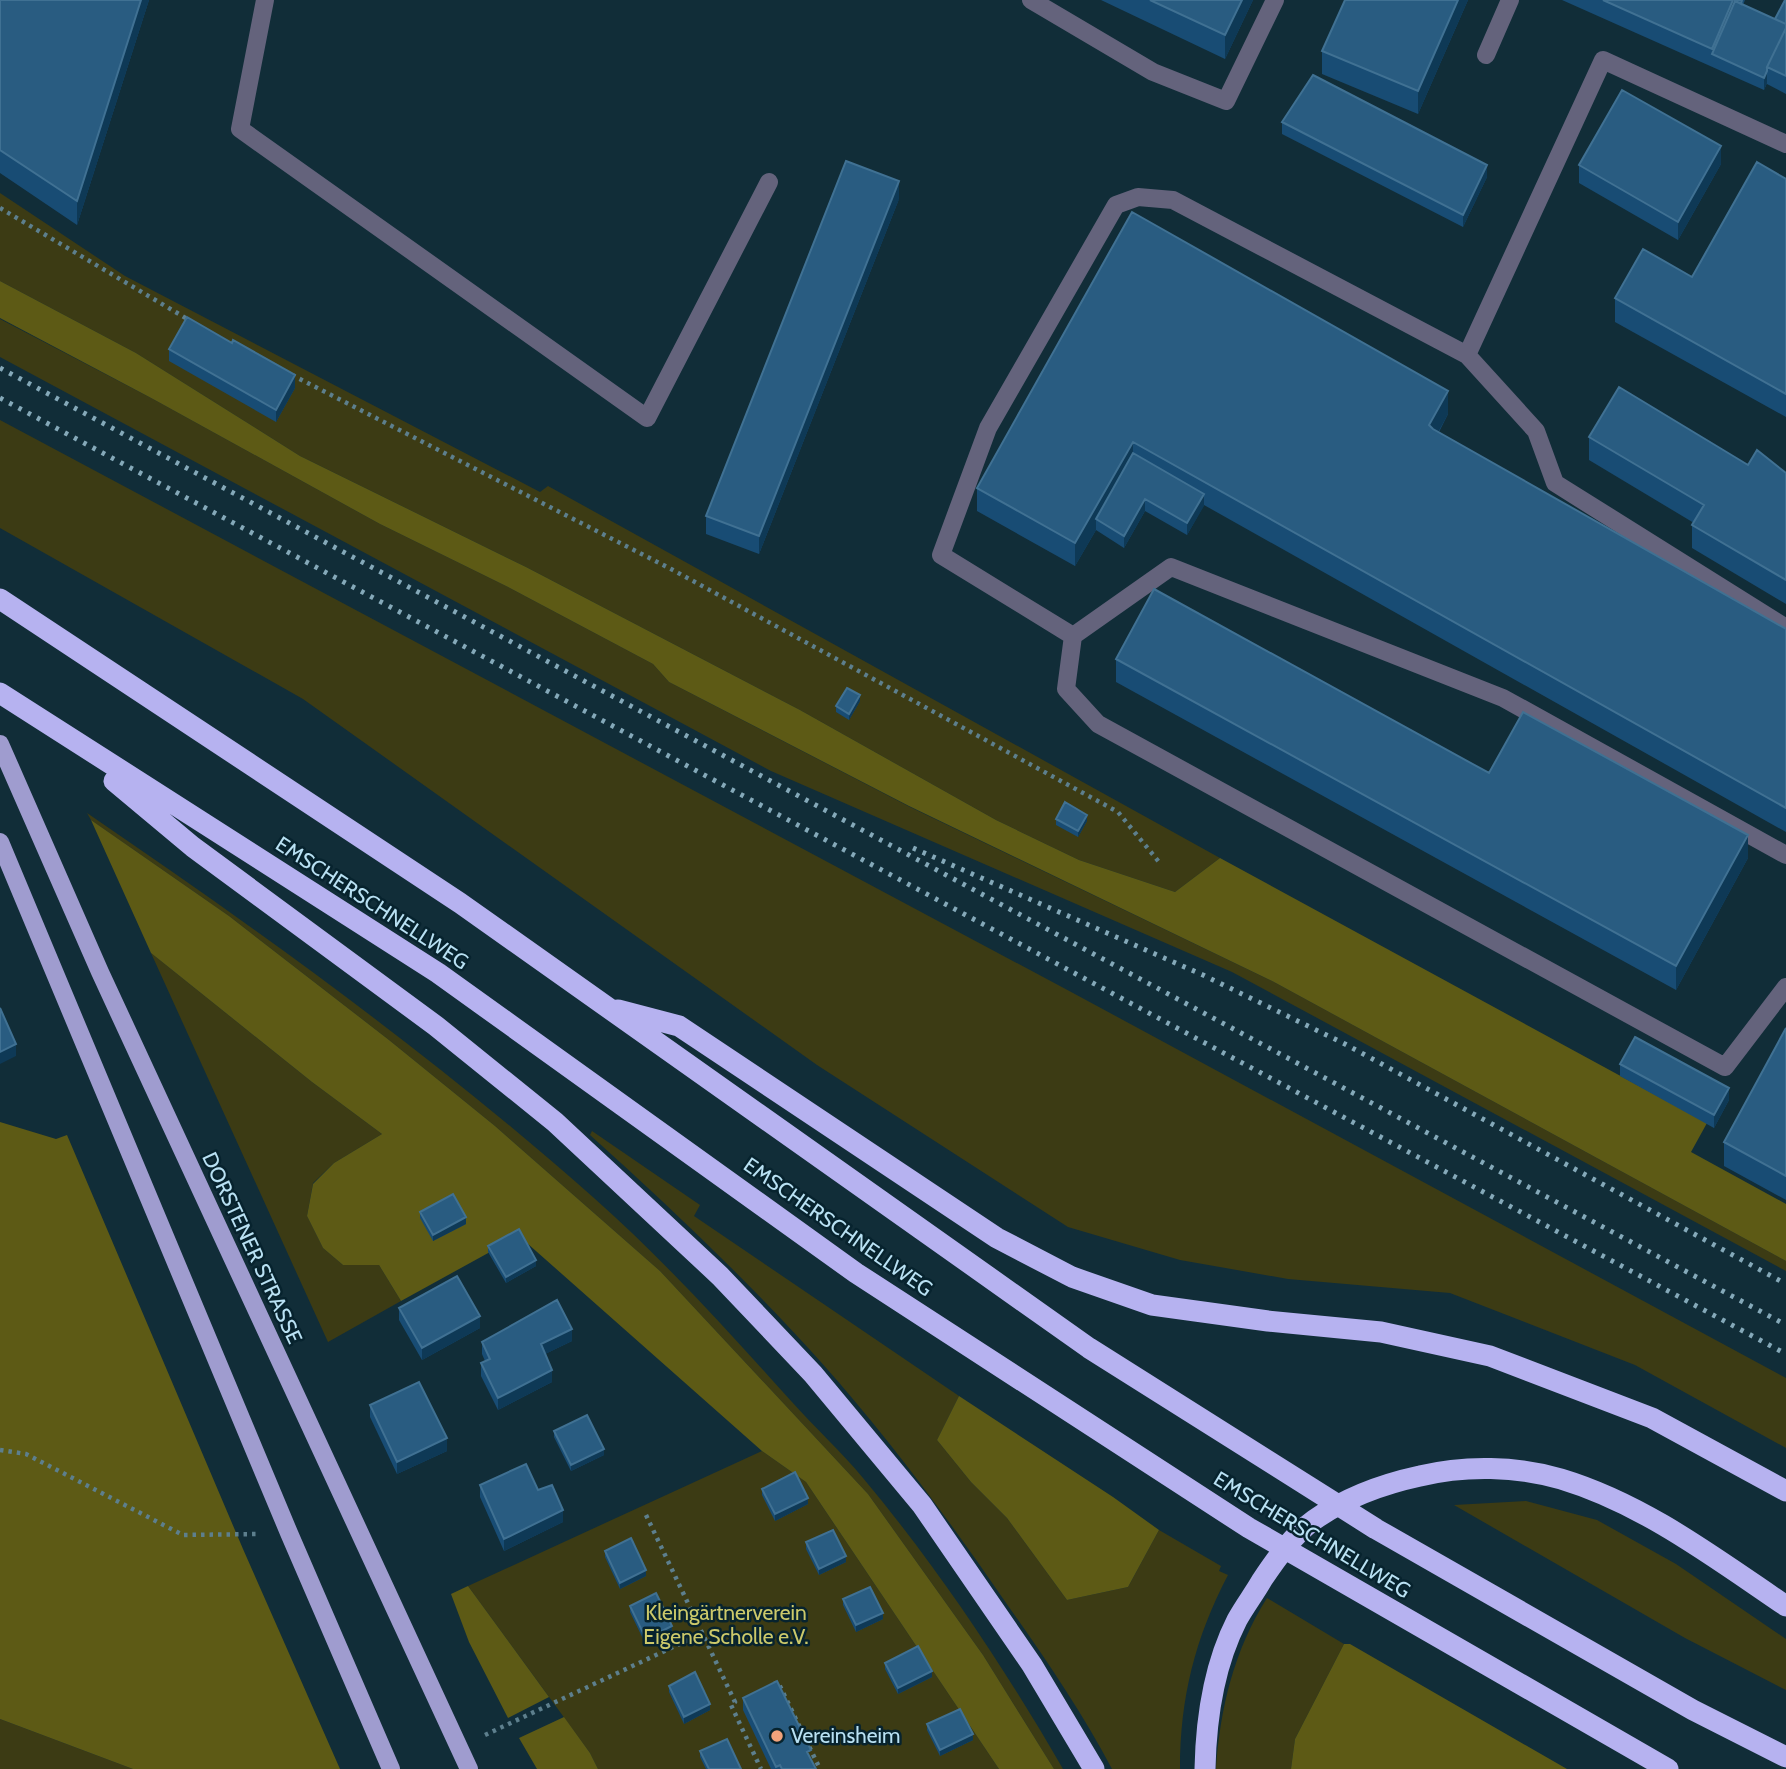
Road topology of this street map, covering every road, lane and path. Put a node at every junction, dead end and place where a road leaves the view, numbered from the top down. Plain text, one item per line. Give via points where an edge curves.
1 (265, 0) edge
2 (1031, 0) edge
3 (1275, 0) edge
4 (1510, 0) edge
5 (1486, 55) dead end
6 (1786, 144) edge
7 (769, 182) dead end
8 (0, 208) edge
9 (199, 326) edge
10 (1467, 355) junction
11 (285, 371) edge
12 (0, 599) edge
13 (1786, 628) edge
14 (1073, 636) junction
15 (0, 693) edge
16 (48, 726) junction
17 (0, 744) edge
18 (0, 842) edge
19 (1786, 855) edge
20 (1159, 862) dead end
21 (1785, 992) edge
22 (604, 1006) junction
23 (0, 1450) edge
24 (1786, 1491) edge
25 (646, 1515) dead end
26 (289, 1533) junction
27 (1786, 1606) edge
28 (703, 1633) junction
29 (767, 1687) edge
30 (746, 1697) edge
31 (736, 1702) junction
32 (459, 1747) junction
33 (1786, 1757) edge
34 (391, 1769) edge
35 (469, 1769) edge
36 (761, 1769) edge
37 (820, 1769) edge
38 (1094, 1769) edge
39 (1205, 1769) edge
40 (1668, 1769) edge

1 - 7 lane via 240,129 647,418
2 - 3 lane via 1153,72 1226,101
4 - 5 lane
6 - 10 lane via 1603,60
8 - 9 path
10 - 13 lane via 1536,431 1555,484
10 - 14 lane via 1173,200 1138,197 1116,205 988,428 941,555
11 - 20 path via 671,569 1118,812
12 - 22 highway via 460,903
14 - 19 lane via 1171,567 1503,698
14 - 21 lane via 1066,689 1098,724 1725,1067
15 - 16 highway, EMSCHERSCHNELLWEG
16 - 38 highway via 193,847 436,1026 555,1122 720,1276 813,1374 922,1505 1032,1665
16 - 40 highway, EMSCHERSCHNELLWEG via 438,973 856,1273 1249,1528
17 - 32 main road, DORSTENER STRASSE via 100,972
18 - 26 main road
22 - 24 highway via 679,1026 997,1238 1072,1277 1152,1305 1381,1332 1490,1356 1652,1418
22 - 33 highway via 1089,1348 1376,1529 1693,1710
23 - 26 path via 26,1454 183,1535
25 - 28 path
26 - 34 main road
27 - 39 highway via 1661,1523 1560,1479 1511,1470 1448,1469 1395,1482 1343,1502 1311,1522 1275,1559 1236,1622 1218,1672 1205,1733
28 - 31 path
28 - 32 path
29 - 37 path via 778,1682
30 - 31 path
31 - 36 path via 731,1705
32 - 35 main road, DORSTENER STRASSE

